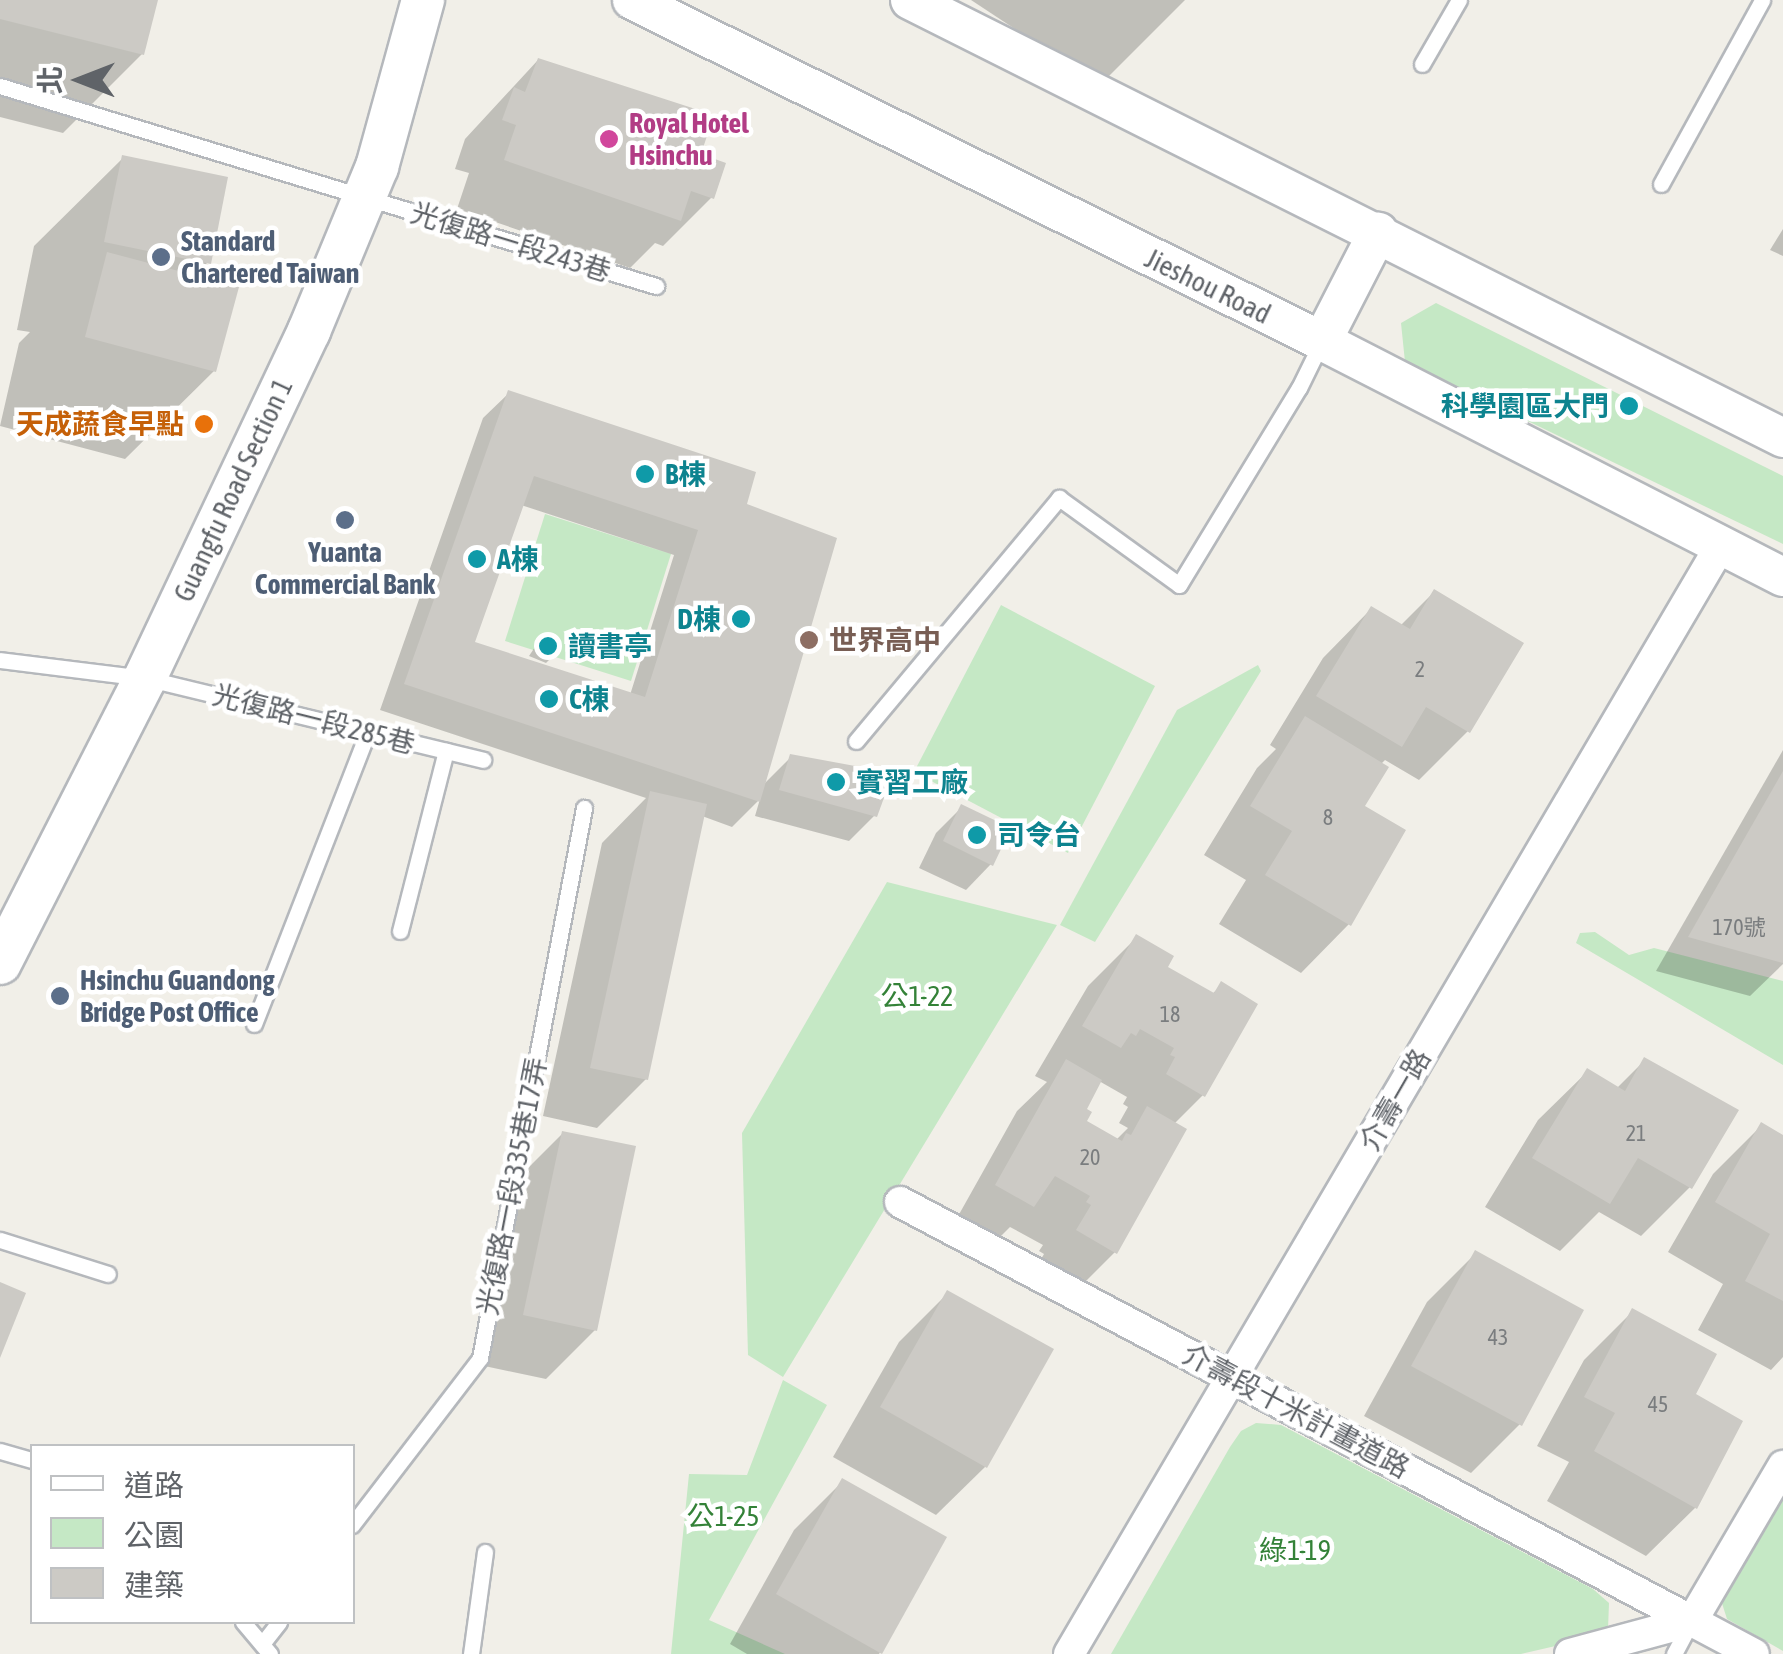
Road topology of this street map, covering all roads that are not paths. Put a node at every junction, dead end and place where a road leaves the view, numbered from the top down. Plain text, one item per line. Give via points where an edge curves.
1 (423, 0) edge
2 (632, 0) edge
3 (910, 0) edge
4 (1458, 0) edge
5 (1762, 0) edge
6 (1422, 64) dead end
7 (0, 86) edge
8 (1661, 184) dead end
9 (366, 198) junction
10 (1378, 232) junction
11 (656, 286) dead end
12 (1322, 341) junction
13 (1783, 438) edge
14 (1720, 546) junction
15 (1783, 577) edge
16 (0, 660) edge
17 (145, 678) junction
18 (368, 732) junction
19 (856, 742) dead end
20 (446, 751) junction
21 (482, 760) dead end
22 (584, 808) dead end
23 (400, 931) dead end
24 (0, 962) edge
25 (254, 1024) dead end
26 (900, 1202) dead end
27 (0, 1240) edge
28 (108, 1274) dead end
29 (1232, 1378) junction
30 (0, 1451) edge
31 (30, 1459) edge
32 (1783, 1466) edge
33 (355, 1521) edge
34 (485, 1552) dead end
35 (1692, 1620) junction
36 (245, 1624) edge
37 (278, 1624) edge
38 (266, 1649) edge
39 (471, 1654) edge
40 (1070, 1654) edge
41 (1570, 1654) edge
42 (1674, 1654) edge
43 (1754, 1654) edge

1 - 9 main road, Guangfu Road Section 1
2 - 12 street, Jieshou Road
3 - 10 street via 1189,144
4 - 6 lane
5 - 8 lane
7 - 9 lane, 光復路一段243巷
9 - 11 lane, 光復路一段243巷
9 - 17 main road, Guangfu Road Section 1
10 - 12 street
10 - 13 street
12 - 14 street, Jieshou Road
12 - 19 lane via 1179,585 1059,498
14 - 15 street, Jieshou Road
14 - 29 street, 介壽一路
16 - 17 lane, 光復路一段285巷
17 - 18 lane, 光復路一段285巷
17 - 24 main road, Guangfu Road Section 1
18 - 20 lane, 光復路一段285巷
18 - 25 lane
20 - 21 lane, 光復路一段285巷
20 - 23 lane
22 - 33 lane, 光復路一段335巷17弄 via 480,1358
26 - 29 street, 介壽段十米計畫道路
27 - 28 lane
29 - 35 street, 介壽段十米計畫道路
29 - 40 street, 介壽一路
30 - 31 lane
32 - 35 street
34 - 39 lane
35 - 41 street
35 - 42 lane
35 - 43 street, 介壽段十米計畫道路
36 - 38 lane
37 - 38 lane

